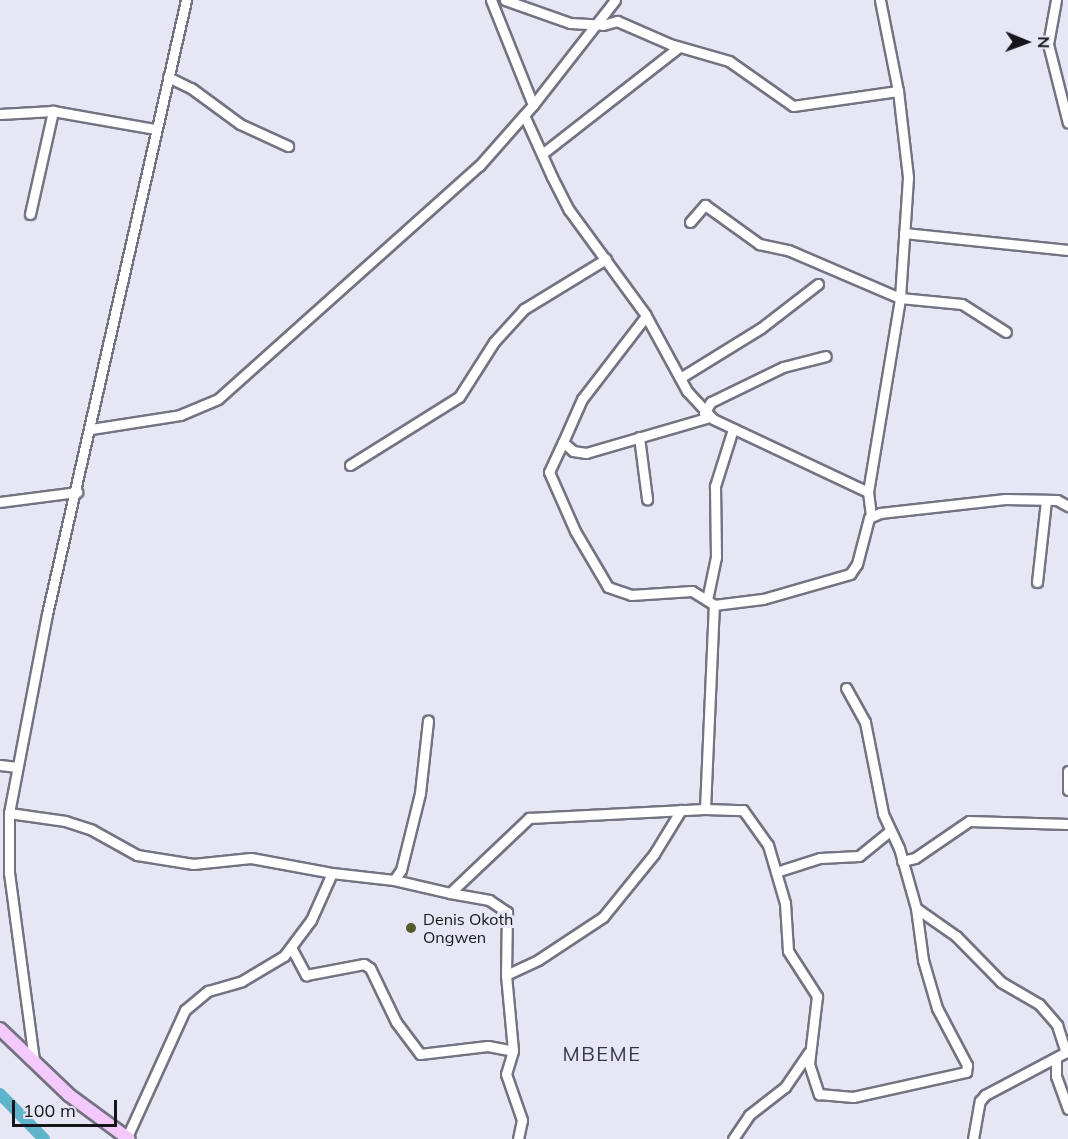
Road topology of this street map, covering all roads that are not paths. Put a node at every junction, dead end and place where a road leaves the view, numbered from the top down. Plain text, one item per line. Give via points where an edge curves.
1 (186, 0) edge
2 (490, 0) edge
3 (505, 0) edge
4 (615, 0) edge
5 (880, 0) edge
6 (1056, 0) edge
7 (594, 25) junction
8 (679, 47) junction
9 (168, 77) junction
10 (1063, 87) edge
11 (898, 91) junction
12 (533, 105) junction
13 (54, 111) junction
14 (0, 114) edge
15 (524, 115) junction
16 (1068, 123) edge
17 (155, 129) junction
18 (288, 146) dead end
19 (542, 154) junction
20 (30, 214) dead end
21 (690, 222) dead end
22 (904, 233) junction
23 (1068, 250) edge
24 (606, 259) junction
25 (818, 284) dead end
26 (900, 298) junction
27 (646, 316) junction
28 (1006, 332) dead end
29 (826, 356) dead end
30 (680, 378) junction
31 (707, 415) junction
32 (91, 429) junction
33 (733, 429) junction
34 (639, 437) junction
35 (562, 442) junction
36 (350, 465) dead end
37 (77, 492) junction
38 (868, 492) junction
39 (647, 499) dead end
40 (1046, 500) junction
41 (0, 502) edge
42 (1068, 506) edge
43 (871, 516) junction
44 (1037, 582) dead end
45 (710, 602) junction
46 (846, 688) dead end
47 (428, 720) dead end
48 (0, 765) edge
49 (17, 767) junction
50 (1068, 771) edge
51 (1068, 790) edge
52 (705, 809) junction
53 (681, 810) junction
54 (9, 813) junction
55 (1068, 824) edge
56 (890, 831) junction
57 (902, 861) junction
58 (776, 872) junction
59 (332, 873) junction
60 (394, 880) junction
61 (450, 894) junction
62 (916, 908) junction
63 (292, 949) junction
64 (506, 975) junction
65 (0, 1029) edge
66 (811, 1050) junction
67 (513, 1052) junction
68 (1067, 1052) edge
69 (1056, 1058) junction
70 (34, 1060) junction
71 (1068, 1110) edge
72 (127, 1138) edge
73 (518, 1139) edge
74 (733, 1139) edge
75 (973, 1139) edge

1 - 9 street
2 - 12 street
3 - 7 street via 552,19
4 - 7 street
5 - 11 street
6 - 10 street via 1048,44
7 - 8 street via 617,21
7 - 12 street
8 - 11 street via 742,67 793,106
8 - 19 street
9 - 17 street
9 - 18 street via 192,88 240,124
10 - 16 street
11 - 22 street via 908,177
12 - 15 street
13 - 14 street
13 - 17 street
13 - 20 street
15 - 19 street
15 - 32 street via 479,166 218,399 180,415
17 - 32 street
19 - 24 street via 569,210
21 - 26 street via 705,205 759,244 788,250
22 - 23 street
22 - 26 street
24 - 27 street
24 - 36 street via 524,309 494,342 459,397
25 - 30 street via 761,328
26 - 28 street via 962,304
26 - 38 street
27 - 30 street
27 - 35 street via 582,399
29 - 31 street via 783,367 711,402
30 - 31 street
31 - 33 street
31 - 34 street
32 - 37 street
33 - 38 street
33 - 45 street via 715,486 716,557
34 - 35 street via 586,453 573,451
34 - 39 street
35 - 45 street via 549,472 575,531 608,586 631,595 692,591
37 - 41 street
37 - 49 street via 47,614
38 - 43 street
40 - 42 street
40 - 43 street via 979,501
40 - 44 street
43 - 45 street via 850,574 763,599
45 - 52 street
46 - 56 street via 865,722
47 - 60 street via 420,793 401,870
48 - 49 street
49 - 54 street
50 - 51 street
52 - 53 street
52 - 58 street via 743,810 768,845
53 - 61 street via 529,818
53 - 64 street via 654,854 603,917 538,960
54 - 59 street via 65,821 92,830 137,855 193,864 250,858
54 - 70 street via 9,873
55 - 57 street via 969,821 915,858
56 - 57 street
56 - 58 street via 859,856 820,858
57 - 62 street
58 - 66 street via 785,903 788,951 818,996
59 - 60 street
59 - 63 street via 311,920
60 - 61 street
61 - 64 street via 474,895 506,909
62 - 66 street via 922,960 937,1008 968,1070 853,1097 822,1096 811,1076
62 - 68 street via 956,936 1001,982 1039,1004 1058,1025
63 - 67 street via 306,975 364,964 370,968 396,1022 420,1054 488,1046
63 - 72 street via 250,977 195,998 185,1010
64 - 67 street
65 - 70 main road
66 - 74 street via 786,1087 748,1116
67 - 73 street via 506,1074 522,1120
68 - 69 street
69 - 71 street via 1056,1076
69 - 75 street via 985,1095 980,1101
70 - 72 main road via 69,1095

